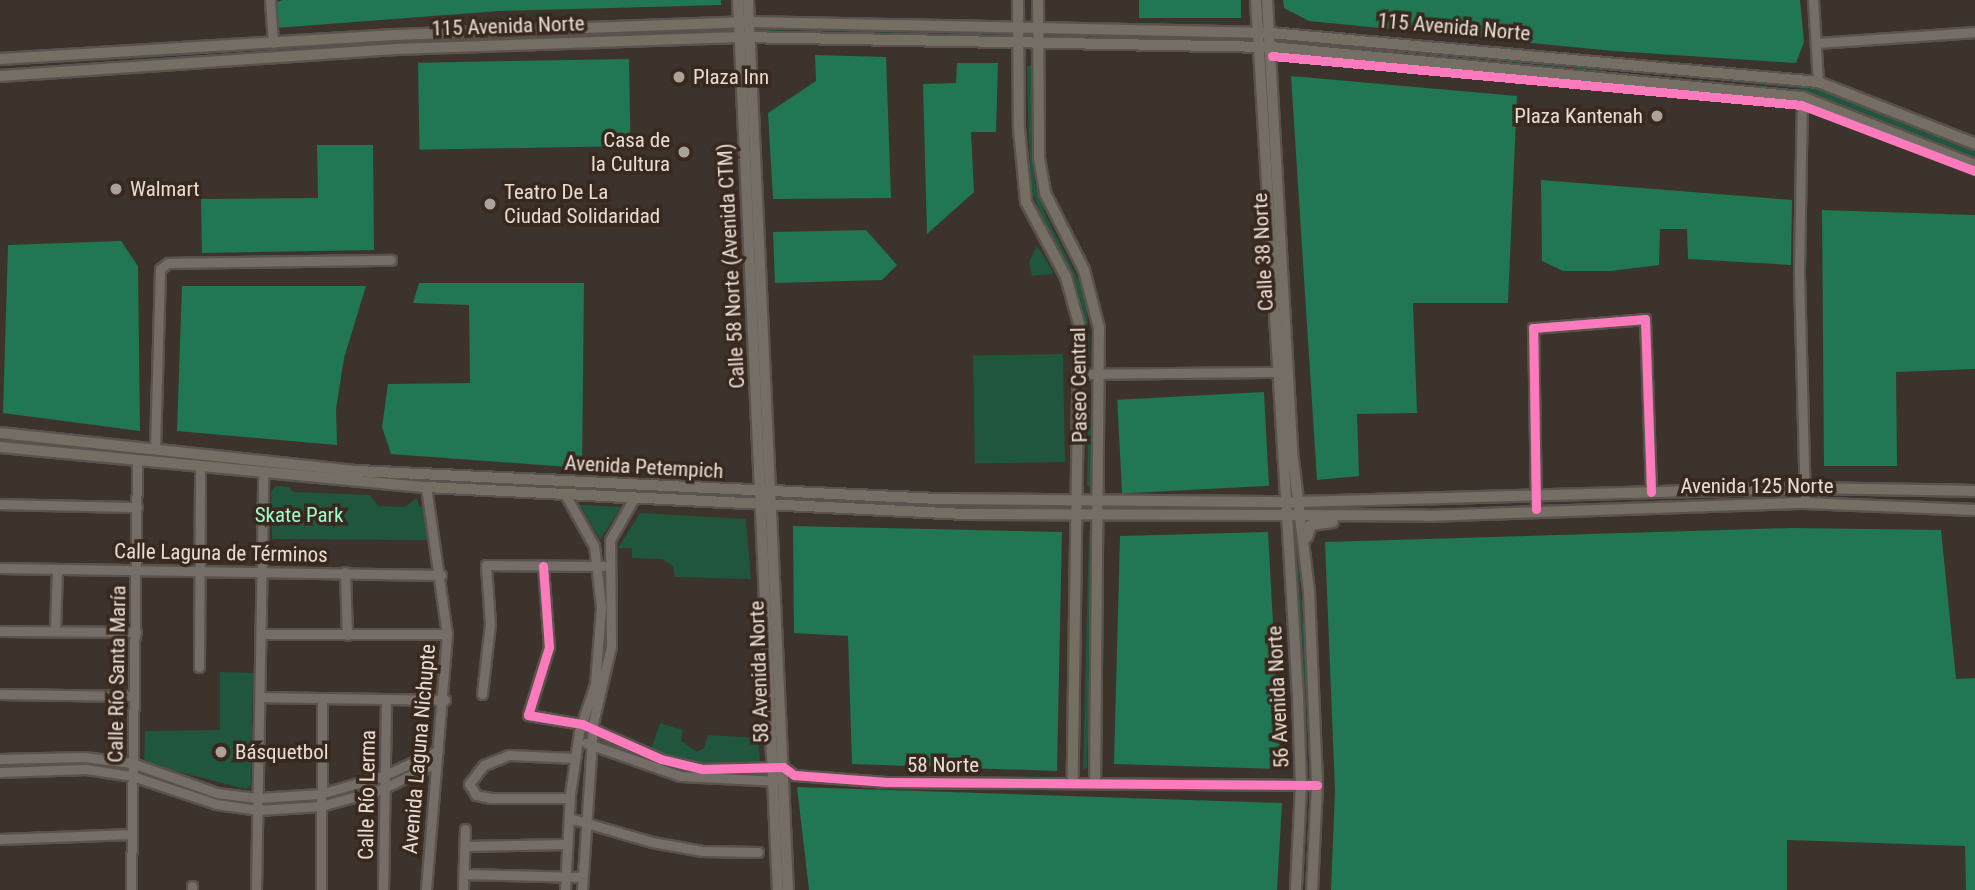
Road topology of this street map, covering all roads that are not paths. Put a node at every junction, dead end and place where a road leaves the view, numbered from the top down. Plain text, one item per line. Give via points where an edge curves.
1 (270, 0) edge
2 (738, 0) edge
3 (748, 0) edge
4 (1018, 0) edge
5 (1038, 0) edge
6 (1256, 0) edge
7 (1267, 0) edge
8 (1813, 0) edge
9 (744, 23) junction
10 (1038, 26) junction
11 (1018, 27) junction
12 (1975, 32) edge
13 (1265, 33) junction
14 (745, 38) junction
15 (272, 43) junction
16 (1818, 43) junction
17 (1018, 44) junction
18 (1039, 46) junction
19 (1265, 47) junction
20 (0, 59) edge
21 (1609, 61) junction
22 (0, 76) edge
23 (1608, 77) junction
24 (1818, 82) junction
25 (1802, 97) junction
26 (1975, 144) edge
27 (1975, 165) edge
28 (391, 260) dead end
29 (1283, 372) junction
30 (1081, 374) junction
31 (1100, 375) junction
32 (0, 433) edge
33 (0, 447) edge
34 (155, 449) junction
35 (137, 459) junction
36 (200, 466) junction
37 (263, 473) junction
38 (426, 487) junction
39 (1804, 488) junction
40 (1975, 491) edge
41 (1651, 492) junction
42 (565, 494) junction
43 (766, 494) junction
44 (1534, 494) junction
45 (634, 498) junction
46 (1080, 502) junction
47 (1101, 502) junction
48 (1292, 502) junction
49 (1805, 503) junction
50 (0, 504) edge
51 (138, 507) junction
52 (766, 507) junction
53 (1536, 509) junction
54 (1975, 510) edge
55 (1303, 514) junction
56 (1079, 515) junction
57 (1100, 515) junction
58 (1287, 515) junction
59 (1365, 516) junction
60 (1306, 544) junction
61 (543, 566) junction
62 (603, 566) junction
63 (0, 568) edge
64 (57, 569) junction
65 (199, 569) junction
66 (136, 570) junction
67 (262, 570) junction
68 (345, 572) junction
69 (441, 575) junction
70 (55, 630) junction
71 (0, 631) edge
72 (136, 632) junction
73 (262, 634) junction
74 (447, 634) junction
75 (347, 635) junction
76 (199, 667) dead end
77 (0, 694) edge
78 (482, 694) dead end
79 (134, 696) junction
80 (261, 697) junction
81 (322, 698) junction
82 (386, 700) junction
83 (445, 700) junction
84 (582, 724) junction
85 (594, 730) junction
86 (579, 742) junction
87 (592, 743) junction
88 (437, 751) junction
89 (575, 758) junction
90 (0, 759) edge
91 (132, 763) junction
92 (436, 763) junction
93 (778, 767) junction
94 (702, 769) junction
95 (0, 772) edge
96 (132, 776) junction
97 (383, 776) junction
98 (784, 779) junction
99 (703, 780) junction
100 (1073, 781) junction
101 (1095, 782) junction
102 (1317, 785) junction
103 (1301, 786) junction
104 (382, 789) junction
105 (320, 794) junction
106 (257, 798) junction
107 (570, 798) junction
108 (321, 806) junction
109 (258, 810) junction
110 (569, 818) junction
111 (585, 819) junction
112 (465, 829) dead end
113 (131, 834) junction
114 (0, 839) edge
115 (567, 844) junction
116 (465, 846) junction
117 (758, 852) dead end
118 (464, 874) junction
119 (565, 876) junction
120 (582, 877) junction
121 (131, 890) edge
122 (256, 890) edge
123 (321, 890) edge
124 (383, 890) edge
125 (426, 890) edge
126 (463, 890) edge
127 (565, 890) edge
128 (582, 890) edge
129 (778, 890) edge
130 (788, 890) edge
131 (1296, 890) edge
132 (1312, 890) edge

1 - 15 street
2 - 9 main road
3 - 9 main road
4 - 11 main road, Paseo Central
5 - 10 main road, Paseo Central
6 - 13 main road, Calle 38 Norte
7 - 13 main road, Calle 38 Norte
8 - 16 street
9 - 11 main road, 115 Avenida Norte
9 - 14 main road, Calle 58 Norte (Avenida CTM)
9 - 15 main road, 115 Avenida Norte
10 - 11 main road, 115 Avenida Norte
10 - 13 main road, 115 Avenida Norte via 1061,31
10 - 18 main road, Paseo Central
11 - 17 main road, Paseo Central
12 - 16 street
13 - 19 main road, Calle 38 Norte
13 - 21 main road, 115 Avenida Norte
14 - 17 main road, 115 Avenida Norte
14 - 22 main road, 115 Avenida Norte via 396,49
14 - 43 main road, Calle 58 Norte (Avenida CTM)
15 - 20 main road, 115 Avenida Norte
16 - 24 street
17 - 18 main road, 115 Avenida Norte
17 - 30 main road, Paseo Central via 1026,202 1073,296
18 - 19 main road, 115 Avenida Norte
18 - 31 main road, Paseo Central via 1038,158 1045,193 1093,295
19 - 23 main road, 115 Avenida Norte
19 - 29 main road, Calle 38 Norte
21 - 23 main road
21 - 24 main road, 115 Avenida Norte
23 - 25 main road, 115 Avenida Norte
24 - 26 main road, 115 Avenida Norte
25 - 27 main road, 115 Avenida Norte
25 - 39 street
28 - 34 street via 168,263 160,269
29 - 31 street
29 - 48 main road, Calle 38 Norte
30 - 31 street
30 - 46 main road, Paseo Central
31 - 47 main road, Paseo Central
32 - 34 main road, Avenida Petempich
33 - 35 main road, Avenida Petempich
34 - 43 main road, Avenida Petempich via 357,471
35 - 36 main road, Avenida Petempich
35 - 51 street, Calle Río Santa María
36 - 37 main road, Avenida Petempich
36 - 65 street
37 - 38 main road, Avenida Petempich
37 - 67 street
38 - 42 main road, Avenida Petempich
38 - 69 street, Avenida Laguna Nichupte
39 - 40 main road, Avenida 125 Norte
39 - 41 main road, Avenida 125 Norte
39 - 49 street
41 - 44 main road, Avenida 125 Norte
41 - 44 street via 1645,319 1533,328
42 - 45 main road, Avenida Petempich
42 - 62 street
43 - 46 main road, Avenida Petempich
43 - 52 main road, 58 Avenida Norte
44 - 48 main road, Avenida 125 Norte
44 - 53 street
45 - 52 main road, Avenida Petempich
45 - 62 street via 611,540
46 - 47 main road, Avenida Petempich
46 - 56 main road, Paseo Central
47 - 48 main road, Avenida Petempich
47 - 57 main road, Paseo Central
48 - 55 main road, 56 Avenida Norte
48 - 58 main road, 56 Avenida Norte
49 - 53 main road, Avenida 125 Norte
49 - 54 main road, Avenida 125 Norte
50 - 51 street
51 - 66 street, Calle Río Santa María
52 - 56 main road, Avenida Petempich
52 - 93 main road, 58 Avenida Norte
53 - 59 main road, Avenida 125 Norte
55 - 58 main road, Avenida 125 Norte
55 - 59 main road, Avenida 125 Norte
55 - 60 main road, 56 Avenida Norte
56 - 57 main road, Avenida Petempich
56 - 100 main road, Paseo Central
57 - 58 main road, Avenida Petempich
57 - 101 main road, Paseo Central
58 - 103 main road, 56 Avenida Norte
59 - 60 main road via 1311,525
60 - 102 main road, 56 Avenida Norte
61 - 62 street
61 - 78 street via 492,562 486,571 490,624
61 - 84 street via 550,629 546,659 528,715
62 - 84 street via 601,645
62 - 85 street via 611,646
63 - 64 street, Calle Laguna de Términos
64 - 66 street, Calle Laguna de Términos
64 - 70 street
65 - 66 street, Calle Laguna de Términos
65 - 67 street, Calle Laguna de Términos
65 - 76 street
66 - 72 street, Calle Río Santa María
67 - 68 street, Calle Laguna de Términos
67 - 73 street
68 - 69 street, Calle Laguna de Términos
68 - 75 street
69 - 74 street, Avenida Laguna Nichupte
70 - 71 street
70 - 72 street
72 - 79 street, Calle Río Santa María
73 - 75 street
73 - 80 street
74 - 75 street
74 - 83 street, Avenida Laguna Nichupte
77 - 79 street
79 - 91 street, Calle Río Santa María
80 - 81 street
80 - 106 street
81 - 82 street
81 - 105 street
82 - 83 street
82 - 97 street, Calle Río Lerma
83 - 88 street, Avenida Laguna Nichupte
84 - 85 street
84 - 86 street
85 - 87 street
85 - 94 street via 633,750
86 - 87 street, 58 Norte
86 - 89 street
87 - 99 street, 58 Norte via 638,764
87 - 111 street
88 - 92 street, Avenida Laguna Nichupte
88 - 97 street
89 - 107 street
89 - 107 street via 509,755 475,771 469,784 476,795 491,798
90 - 91 street via 84,757
91 - 96 street, Calle Río Santa María
91 - 106 street via 217,793
92 - 104 street
92 - 125 street, Avenida Laguna Nichupte
93 - 94 street
93 - 98 main road, 58 Avenida Norte
93 - 98 street, 58 Norte
94 - 99 street
95 - 96 street via 86,769
96 - 109 street via 216,804
96 - 113 street, Calle Río Santa María
97 - 104 street, Calle Río Lerma
97 - 105 street
98 - 99 street, 58 Norte
98 - 100 street, 58 Norte
98 - 129 main road
98 - 130 main road
100 - 101 street, 58 Norte
101 - 103 street, 58 Norte
102 - 103 street, 58 Norte
102 - 132 main road, 56 Avenida Norte
103 - 131 main road, 56 Avenida Norte
104 - 108 street
104 - 124 street, Calle Río Lerma
105 - 106 street
105 - 108 street
106 - 109 street
107 - 110 street
108 - 109 street
108 - 123 street
109 - 122 street
110 - 111 street
110 - 115 street
111 - 117 street via 652,842 702,851
111 - 120 street
112 - 116 street
113 - 114 street
113 - 121 street, Calle Río Santa María
115 - 116 street
115 - 119 street
116 - 118 street
118 - 119 street
118 - 126 street
119 - 120 street
119 - 127 street
120 - 128 street

